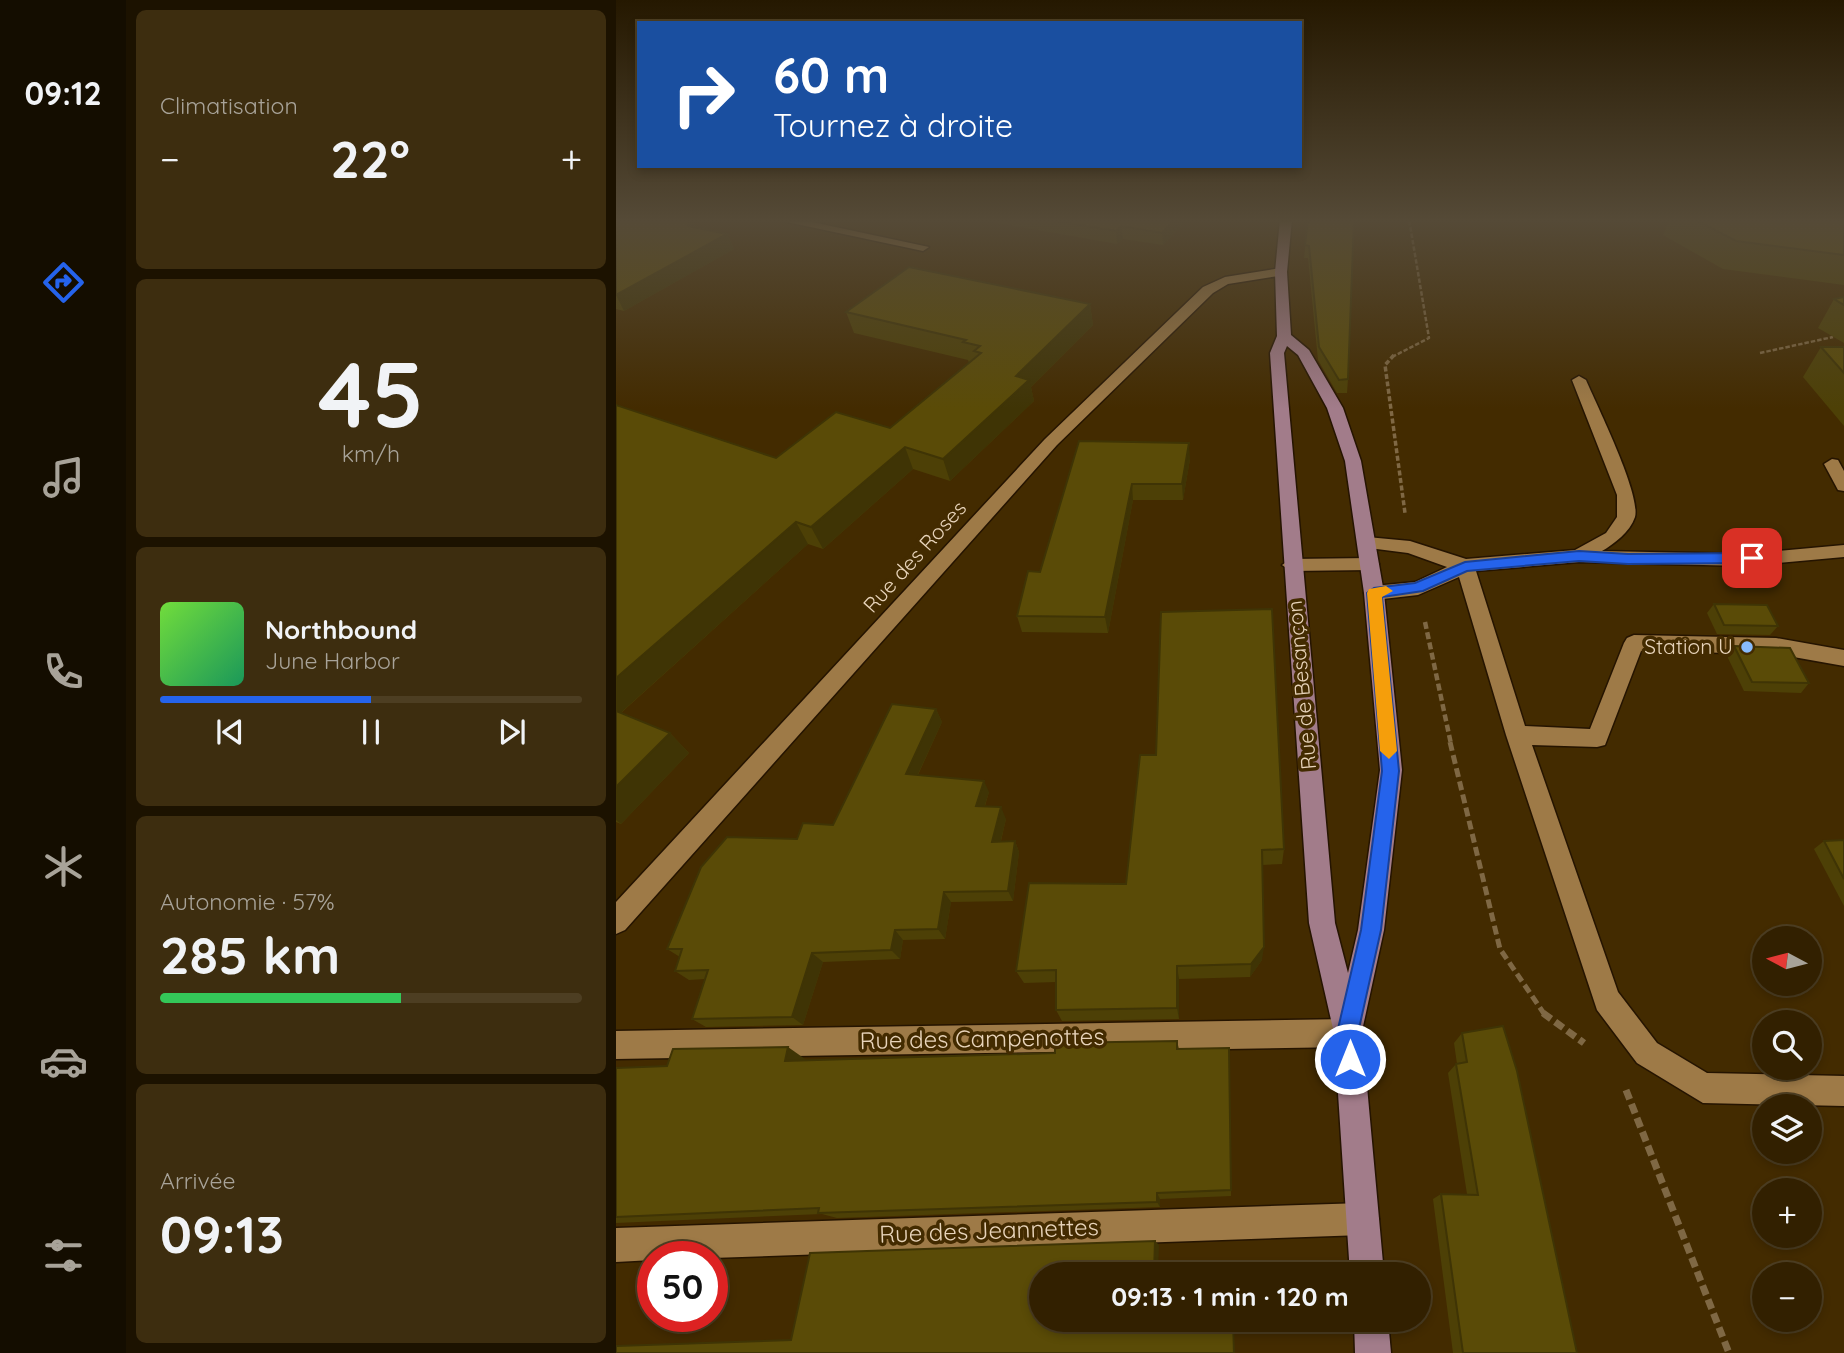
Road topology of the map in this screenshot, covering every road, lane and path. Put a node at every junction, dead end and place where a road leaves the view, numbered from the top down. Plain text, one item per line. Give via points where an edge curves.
1 (1223, 282) edge
2 (1281, 282) edge
3 (1284, 336) junction
4 (1833, 337) edge
5 (1760, 353) dead end
6 (1579, 380) dead end
7 (1832, 464) dead end
8 (1844, 486) edge
9 (1367, 543) junction
10 (1844, 551) edge
11 (1579, 556) junction
12 (1370, 564) junction
13 (1291, 565) junction
14 (1465, 566) junction
15 (1374, 593) junction
16 (1844, 657) edge
17 (1517, 735) junction
18 (616, 921) edge
19 (1348, 1033) junction
20 (616, 1045) edge
21 (1844, 1091) edge
22 (1363, 1219) junction
23 (616, 1245) edge
24 (1366, 1262) edge
25 (1372, 1332) edge
26 (1373, 1353) edge

1 - 18 street, Rue des Roses via 1209,290 1060,432
2 - 3 main road, Rue de Besançon
3 - 9 main road, Rue de Besançon via 1304,353 1335,408 1353,461
3 - 13 main road, Rue de Besançon via 1277,353
4 - 5 path
6 - 11 street via 1626,495 1626,517 1612,537
7 - 8 street
9 - 12 main road, Rue de Besançon
9 - 14 street via 1410,547
10 - 11 street via 1801,558
11 - 14 street
12 - 13 street
12 - 15 main road, Rue de Besançon
13 - 19 main road, Rue de Besançon via 1322,923
14 - 15 street via 1418,588
14 - 17 street
15 - 19 main road, Rue de Besançon via 1391,771 1371,930
16 - 17 street via 1776,646 1634,643 1597,738
17 - 21 street via 1607,1000 1647,1053 1703,1088
19 - 20 street, Rue des Campenottes
19 - 22 main road, Rue de Besançon
22 - 23 street, Rue des Jeannettes
22 - 24 main road, Rue de Besançon
25 - 26 main road

